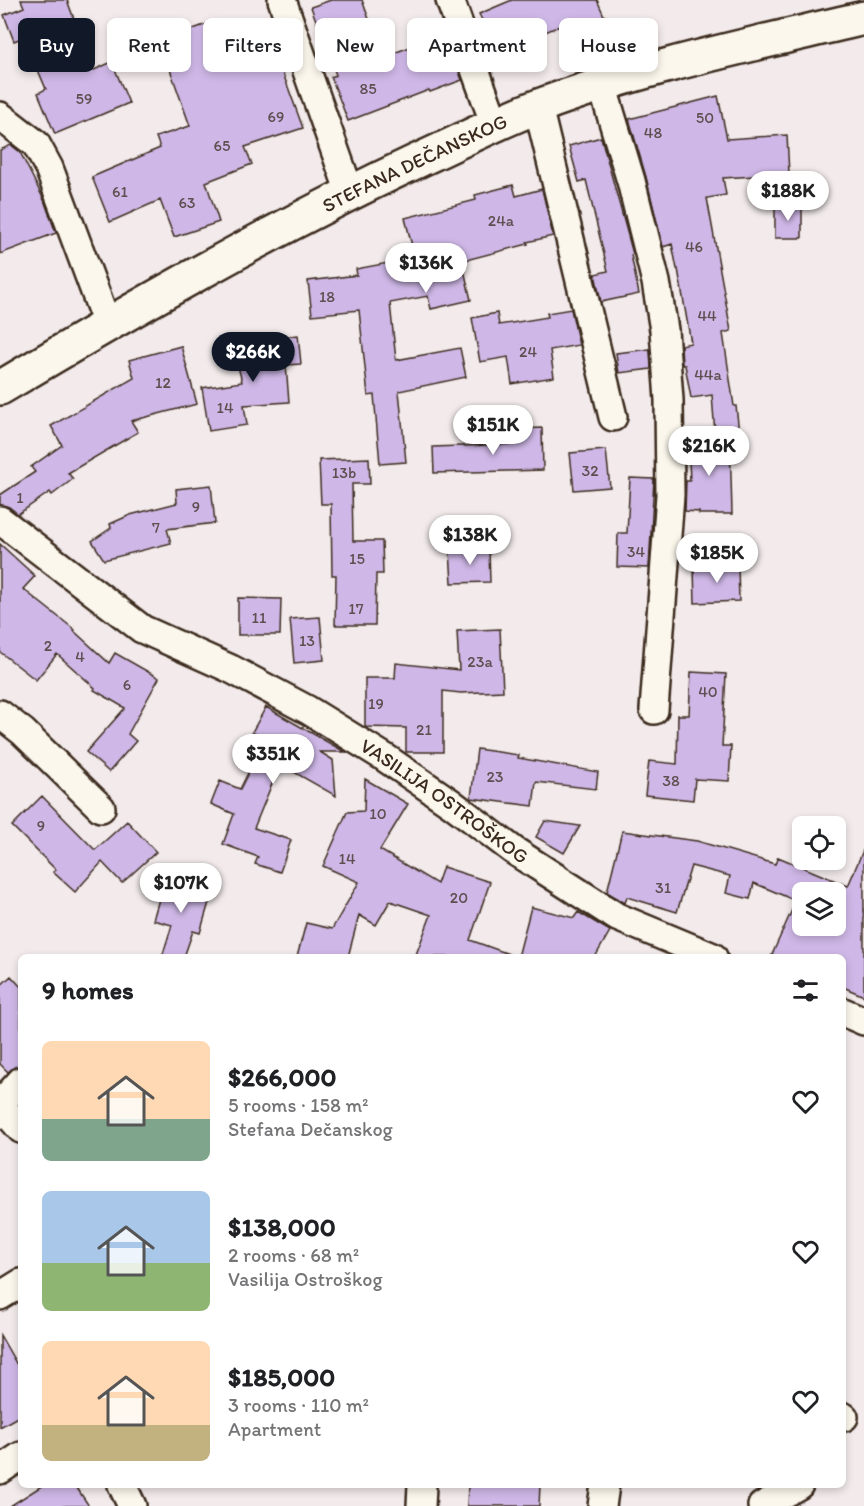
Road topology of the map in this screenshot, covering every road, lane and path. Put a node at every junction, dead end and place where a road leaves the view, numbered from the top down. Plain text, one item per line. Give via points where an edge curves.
1 (282, 0) edge
2 (450, 0) edge
3 (864, 18) edge
4 (602, 85) junction
5 (538, 106) junction
6 (0, 116) edge
7 (495, 125) junction
8 (350, 193) junction
9 (107, 324) junction
10 (0, 388) edge
11 (613, 417) dead end
12 (0, 520) edge
13 (654, 710) dead end
14 (0, 714) edge
15 (101, 808) dead end
16 (706, 954) edge
17 (846, 1013) edge
18 (864, 1021) edge
19 (18, 1083) edge
20 (0, 1104) edge
21 (18, 1125) edge
22 (18, 1285) edge
23 (0, 1296) edge
24 (18, 1458) edge
25 (0, 1470) edge
26 (123, 1488) edge
27 (422, 1488) edge
28 (605, 1488) edge
29 (794, 1488) edge
30 (132, 1506) edge
31 (421, 1506) edge
32 (602, 1506) edge
33 (762, 1506) edge

1 - 8 street
2 - 7 street
3 - 4 main road, STEFANA DEČANSKOG
4 - 5 main road, STEFANA DEČANSKOG
4 - 13 street via 634,192 664,330 670,495
5 - 7 main road, STEFANA DEČANSKOG
5 - 11 street
6 - 9 street via 36,144 49,168
7 - 8 main road, STEFANA DEČANSKOG
8 - 9 main road, STEFANA DEČANSKOG
9 - 10 main road, STEFANA DEČANSKOG
12 - 16 street, VASILIJA OSTROŠKOG via 142,629 231,669 308,710 384,757 513,850 617,917
14 - 15 street
17 - 18 street
19 - 20 street
20 - 21 street
22 - 23 street
24 - 25 street
26 - 30 street
27 - 31 street
28 - 32 street
29 - 33 street

